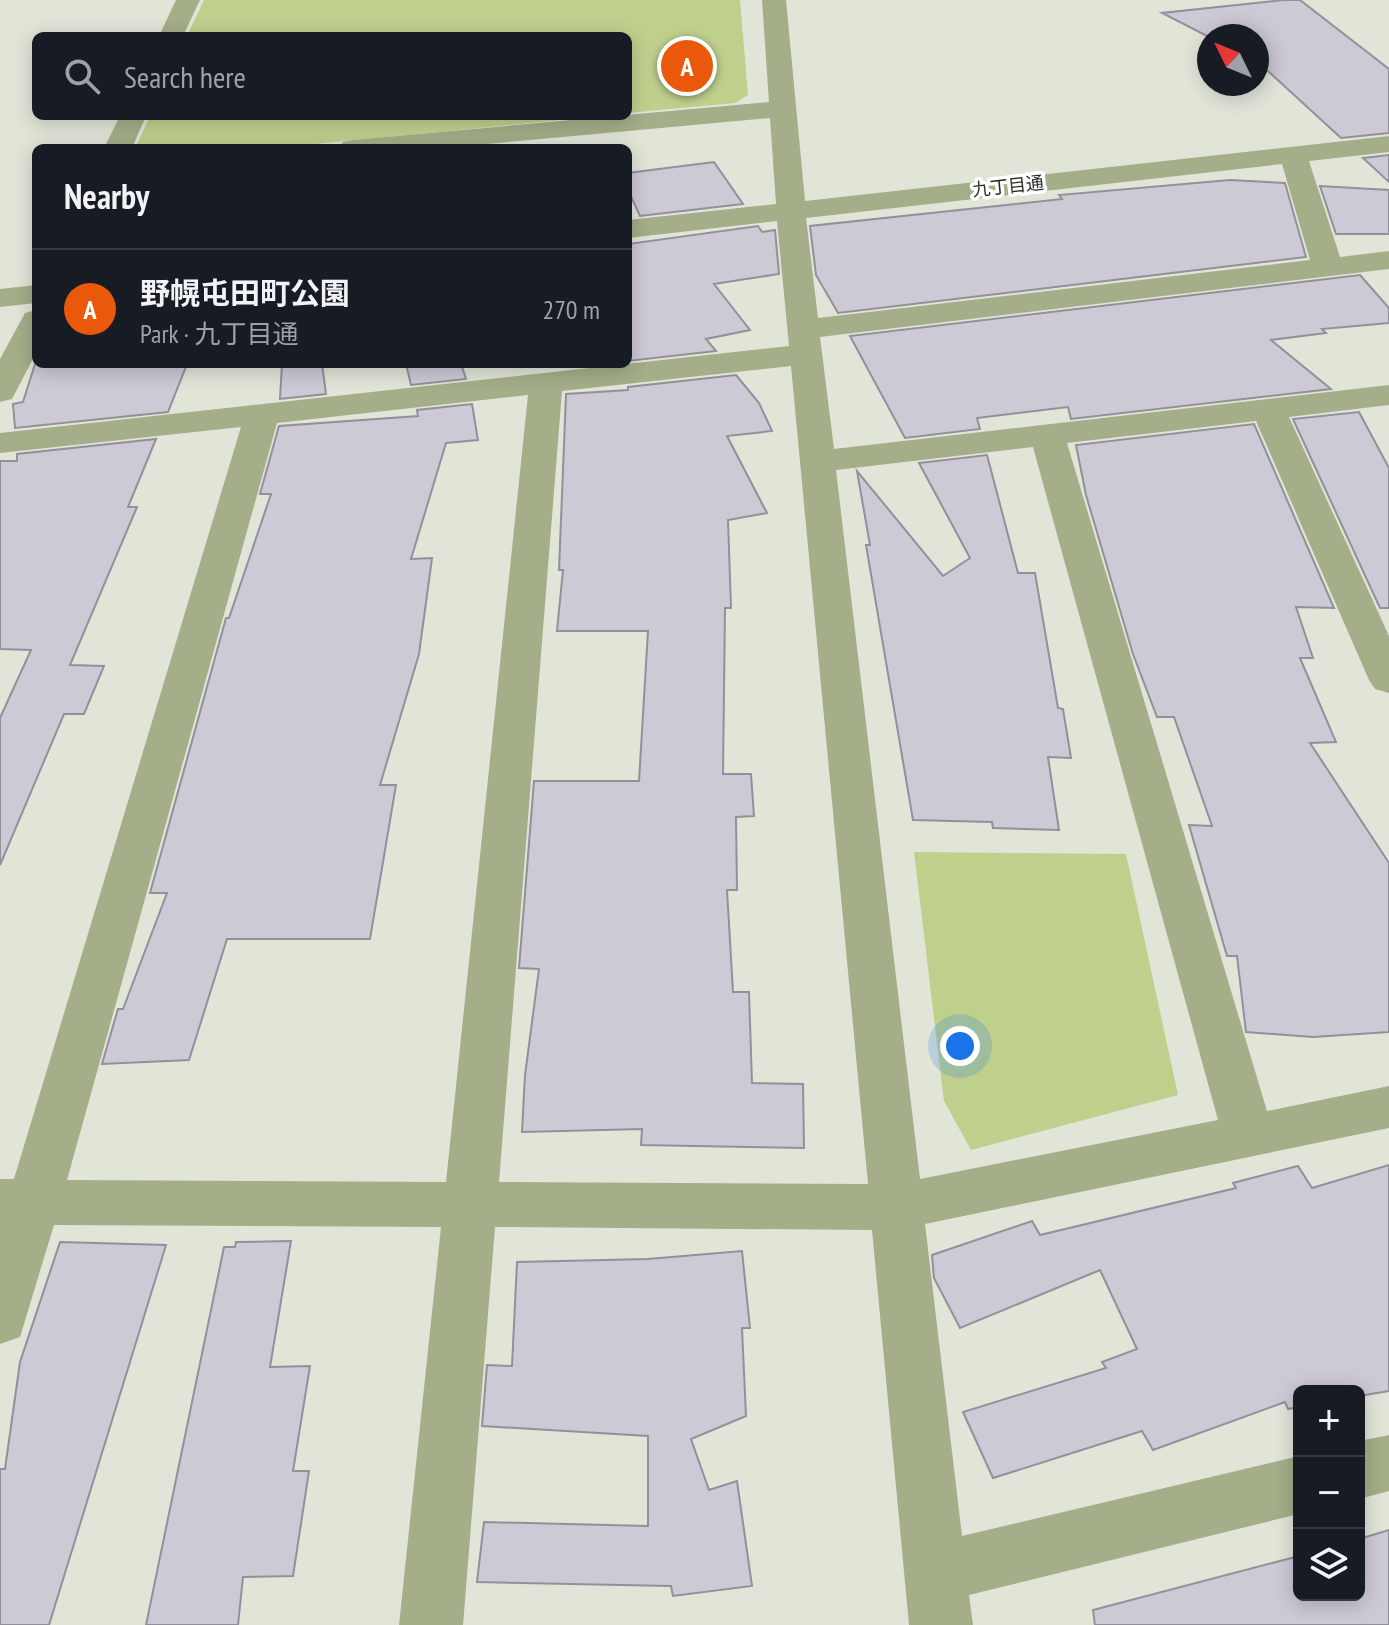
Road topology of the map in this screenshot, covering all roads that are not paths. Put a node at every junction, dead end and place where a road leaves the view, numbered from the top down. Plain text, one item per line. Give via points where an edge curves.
1 (188, 0) edge
2 (774, 0) edge
3 (173, 32) edge
4 (782, 109) junction
5 (131, 120) edge
6 (120, 144) edge
7 (397, 144) edge
8 (1389, 144) edge
9 (1293, 155) junction
10 (791, 211) junction
11 (632, 229) edge
12 (1389, 260) edge
13 (1327, 265) junction
14 (32, 294) edge
15 (0, 298) edge
16 (32, 328) edge
17 (805, 342) junction
18 (546, 383) junction
19 (0, 392) edge
20 (1389, 395) edge
21 (1268, 409) junction
22 (262, 414) junction
23 (1047, 435) junction
24 (0, 443) edge
25 (817, 462) junction
26 (1389, 680) edge
27 (1389, 1107) edge
28 (1249, 1137) junction
29 (16, 1202) edge
30 (468, 1205) junction
31 (896, 1207) junction
32 (0, 1319) edge
33 (1389, 1463) edge
34 (1365, 1469) edge
35 (1293, 1487) edge
36 (938, 1599) edge
37 (431, 1625) edge

1 - 3 street
2 - 4 street
4 - 7 street
4 - 10 street
5 - 6 street
8 - 9 street, 九丁目通
9 - 10 street, 九丁目通
9 - 13 street
10 - 11 street, 九丁目通
10 - 17 street
12 - 13 street
13 - 17 street
14 - 15 street
16 - 19 street
17 - 18 street
17 - 25 street
18 - 22 street
18 - 30 street
20 - 21 street
21 - 23 street
21 - 26 street
22 - 24 street
22 - 29 street
23 - 25 street
23 - 28 street
25 - 31 street
27 - 28 street
28 - 31 street
29 - 30 street
29 - 32 street
30 - 31 street
30 - 37 street
31 - 36 street
33 - 34 street
35 - 36 street

